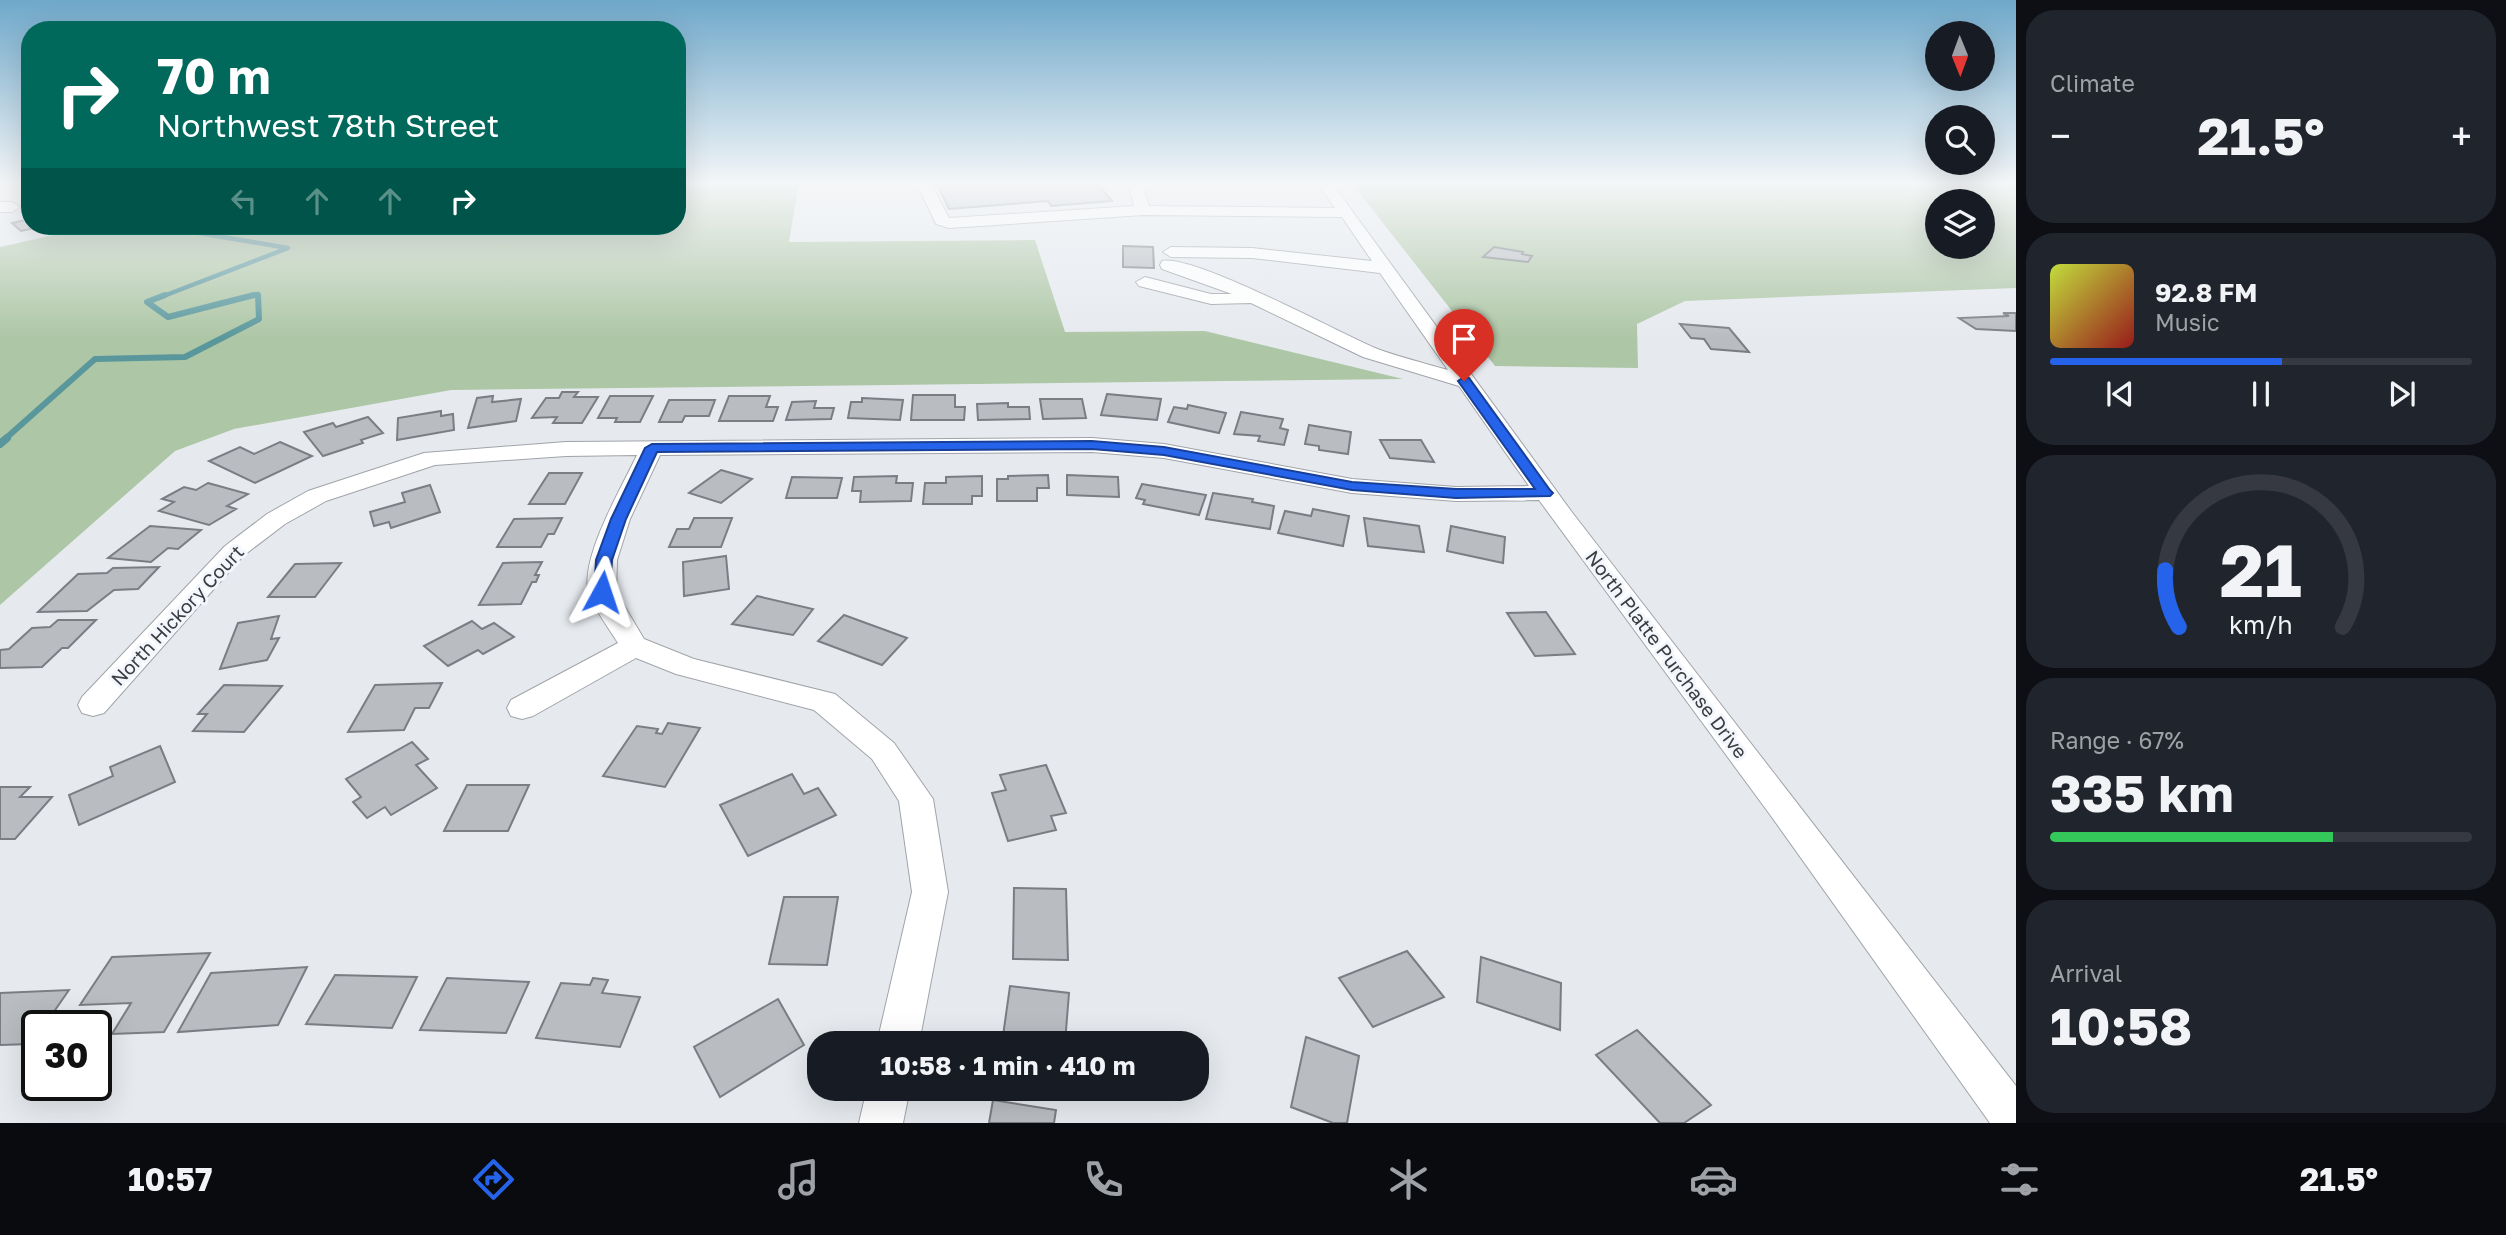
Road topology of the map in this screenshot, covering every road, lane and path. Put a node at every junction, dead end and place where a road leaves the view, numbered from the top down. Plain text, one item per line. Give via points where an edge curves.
1 (1361, 234) edge
2 (1385, 268) junction
3 (1145, 282) dead end
4 (1254, 298) junction
5 (1464, 381) junction
6 (652, 448) junction
7 (376, 474) joint
8 (1545, 493) junction
9 (634, 646) junction
10 (93, 705) dead end
11 (522, 708) dead end
12 (901, 1031) edge
13 (886, 1101) edge
14 (2016, 1122) edge
15 (881, 1123) edge

1 - 2 street, North Platte Purchase Drive
2 - 4 street via 1252,253 1170,258
2 - 5 street, North Platte Purchase Drive
3 - 4 street via 1211,299
4 - 5 street via 1370,353
5 - 8 street, North Platte Purchase Drive
6 - 7 street via 432,458
6 - 8 street via 1092,445 1164,451 1352,486 1456,494
6 - 9 street via 604,560 602,592
7 - 10 street, North Hickory Court via 317,496 234,551
8 - 14 street, North Platte Purchase Drive
9 - 11 street
9 - 12 street via 686,667 824,702 883,751 916,799 930,892
13 - 15 street

